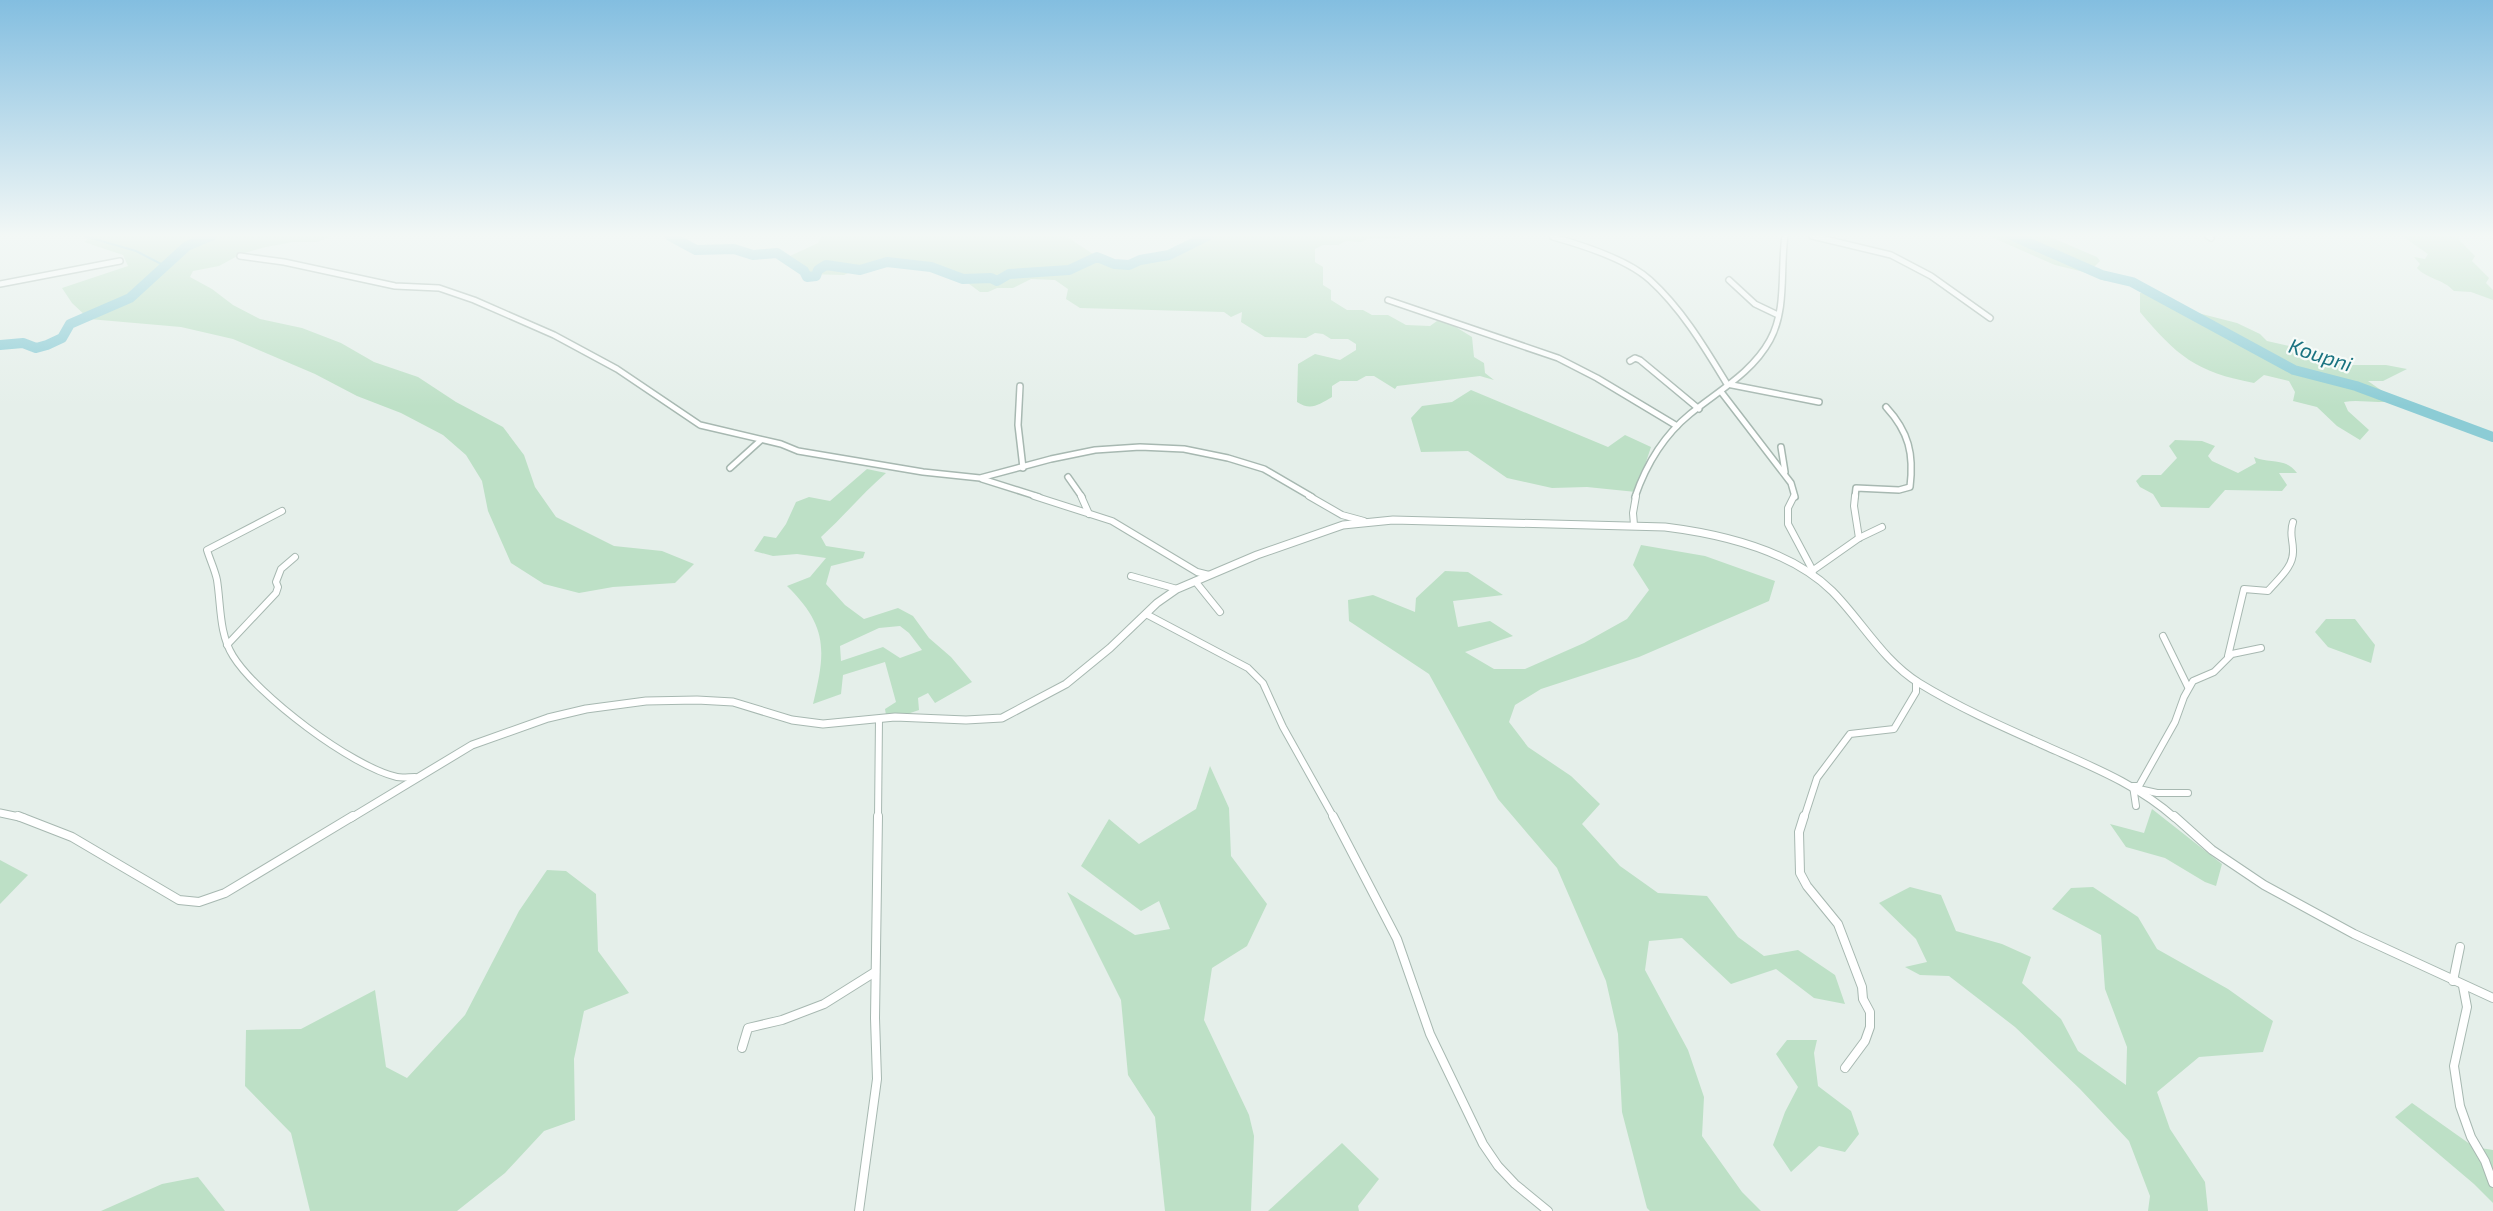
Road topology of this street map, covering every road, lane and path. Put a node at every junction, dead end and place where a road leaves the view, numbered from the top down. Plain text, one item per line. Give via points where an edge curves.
1 (452, 293) edge
2 (1661, 293) edge
3 (1743, 293) edge
4 (1780, 293) edge
5 (1954, 293) edge
6 (1388, 300) dead end
7 (1778, 315) junction
8 (1990, 318) dead end
9 (1630, 361) dead end
10 (1731, 385) junction
11 (1020, 386) dead end
12 (1722, 393) junction
13 (1819, 402) dead end
14 (1887, 407) dead end
15 (1699, 409) junction
16 (1677, 426) junction
17 (761, 440) junction
18 (1781, 447) dead end
19 (730, 468) dead end
20 (1023, 468) junction
21 (1785, 472) junction
22 (1068, 477) dead end
23 (980, 478) junction
24 (282, 511) dead end
25 (1089, 514) junction
26 (1367, 521) junction
27 (2293, 522) dead end
28 (1634, 525) junction
29 (1882, 527) dead end
30 (1859, 538) junction
31 (295, 556) dead end
32 (1812, 571) junction
33 (1209, 575) junction
34 (1131, 576) dead end
35 (1195, 581) junction
36 (1177, 589) junction
37 (1220, 612) dead end
38 (1146, 614) junction
39 (2163, 636) dead end
40 (227, 645) junction
41 (2261, 648) dead end
42 (2228, 657) junction
43 (1916, 681) junction
44 (2188, 687) junction
45 (879, 719) junction
46 (422, 773) junction
47 (2136, 787) junction
48 (2188, 793) dead end
49 (2136, 806) dead end
50 (0, 813) edge
51 (2460, 947) dead end
52 (875, 972) junction
53 (2453, 981) junction
54 (2463, 986) junction
55 (2493, 998) edge
56 (742, 1048) dead end
57 (1845, 1068) dead end
58 (2493, 1183) edge
59 (859, 1211) edge
60 (1548, 1211) edge

1 - 17 street via 554,335 616,369 700,425
2 - 10 street via 1696,334 1722,378
3 - 7 street via 1755,304
4 - 7 street
5 - 8 street
6 - 16 street via 1558,358
7 - 10 street via 1765,348
9 - 15 street via 1640,360
10 - 12 street
10 - 13 street
11 - 20 street via 1018,425
12 - 15 street
12 - 21 street
14 - 30 street via 1906,430 1913,451 1910,487 1856,488 1854,506
15 - 16 street
16 - 28 street via 1643,477 1632,504
17 - 19 street
17 - 23 street via 859,462
18 - 21 street
20 - 23 street
20 - 26 street via 1052,458 1112,449 1183,448 1274,473 1343,515
21 - 32 street via 1795,492 1788,508 1788,524
22 - 25 street
23 - 25 street
24 - 40 street via 207,550 215,570
25 - 33 street via 1112,521 1197,572
26 - 28 street
26 - 33 street via 1330,529
27 - 42 street via 2289,533 2294,558 2268,591 2244,589
28 - 32 street via 1722,535
29 - 30 street
30 - 32 street
31 - 40 street via 280,569 278,590
32 - 43 street via 1890,658
33 - 35 street
34 - 36 street
35 - 36 street
35 - 37 street
36 - 38 street
38 - 45 street via 1066,684 1012,715 980,720
38 - 60 street via 1248,668 1263,683 1397,939 1430,1034 1483,1144 1515,1184
39 - 44 street
40 - 46 street via 251,679 348,755 405,778
41 - 42 street
42 - 44 street via 2214,672 2199,677
43 - 47 street via 1968,711
43 - 57 street via 1916,692 1894,729 1855,732 1845,740 1811,790 1799,832 1800,873 1838,924 1870,1012 1865,1041
44 - 47 street via 2175,722
45 - 46 street via 823,724 792,720 733,702 627,703 548,718 495,735
45 - 52 street
46 - 50 street via 237,886 198,903 170,896 55,828
47 - 48 street via 2157,794
47 - 49 street
47 - 53 street via 2212,850 2256,880
51 - 53 street
52 - 56 street via 824,1004 748,1028
52 - 59 street via 876,1088
53 - 54 street
54 - 55 street
54 - 58 street via 2467,1007 2454,1066 2460,1106

